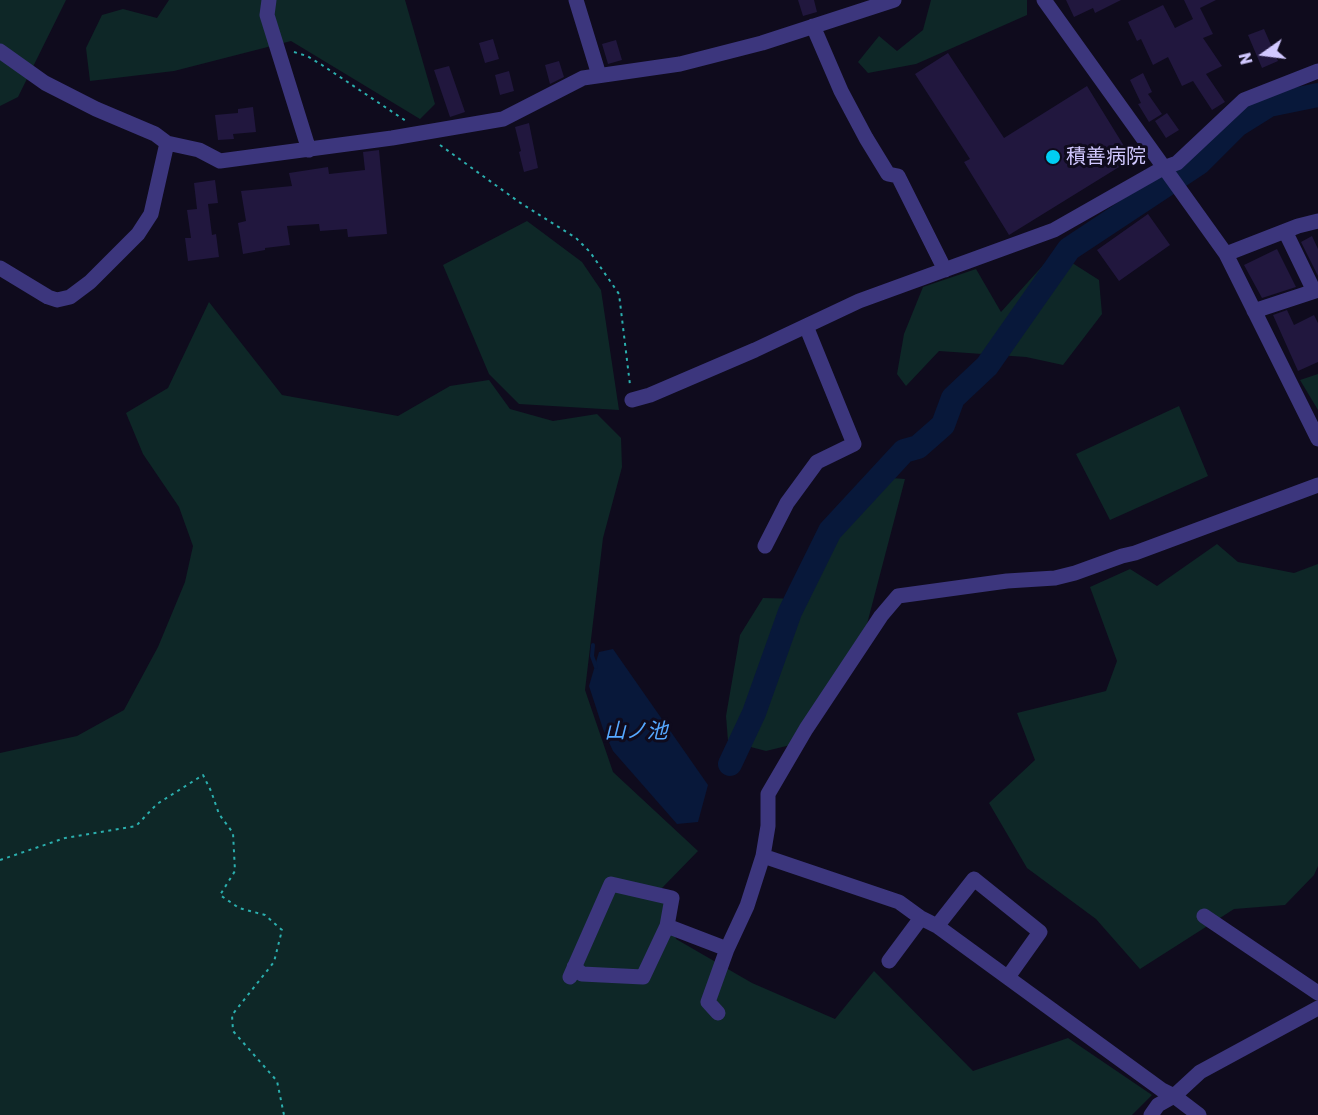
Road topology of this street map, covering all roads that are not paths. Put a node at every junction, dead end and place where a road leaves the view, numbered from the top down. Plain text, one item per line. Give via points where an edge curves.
1 (269, 0) edge
2 (576, 0) edge
3 (894, 0) edge
4 (1044, 0) edge
5 (853, 6) edge
6 (813, 26) junction
7 (0, 51) edge
8 (1318, 71) edge
9 (599, 75) junction
10 (168, 143) junction
11 (309, 150) junction
12 (1166, 171) junction
13 (1318, 221) edge
14 (1284, 231) junction
15 (1226, 254) junction
16 (0, 268) edge
17 (945, 270) junction
18 (1316, 291) edge
19 (1254, 311) junction
20 (806, 326) junction
21 (632, 400) road end
22 (1318, 440) edge
23 (1318, 485) edge
24 (765, 546) dead end
25 (763, 856) junction
26 (1204, 916) dead end
27 (921, 918) junction
28 (667, 926) junction
29 (937, 926) junction
30 (727, 949) junction
31 (889, 961) dead end
32 (1008, 977) junction
33 (1318, 993) edge
34 (1318, 1008) edge
35 (718, 1013) dead end
36 (1174, 1096) junction
37 (1151, 1115) edge
38 (1199, 1115) edge

1 - 11 street via 267,15
2 - 9 street
3 - 5 street
4 - 12 street
5 - 6 street
6 - 9 street via 680,64
6 - 17 street via 866,138 888,174 898,176
7 - 10 street via 45,83
8 - 12 street via 1244,100
9 - 11 street via 583,78 503,118
10 - 11 street via 199,150 220,161
10 - 16 street via 151,214 138,234 70,297 48,297
12 - 15 street
12 - 17 street via 1054,230
13 - 14 street
14 - 15 street
14 - 18 street
15 - 19 street
17 - 20 street via 859,301
18 - 19 street
19 - 22 street
20 - 21 street
20 - 24 street via 854,444 817,462 787,503
23 - 25 street via 1075,573 898,596 806,729 768,794
25 - 27 street via 900,902
25 - 30 street via 747,906
26 - 33 street
27 - 29 street
27 - 31 street
28 - 28 street via 643,977 572,972 611,884 672,897
28 - 30 street
29 - 32 street
29 - 32 street via 974,879 1040,932
30 - 35 street via 708,1002
32 - 36 street
34 - 36 street via 1200,1072
36 - 37 street via 1158,1104
36 - 38 street

